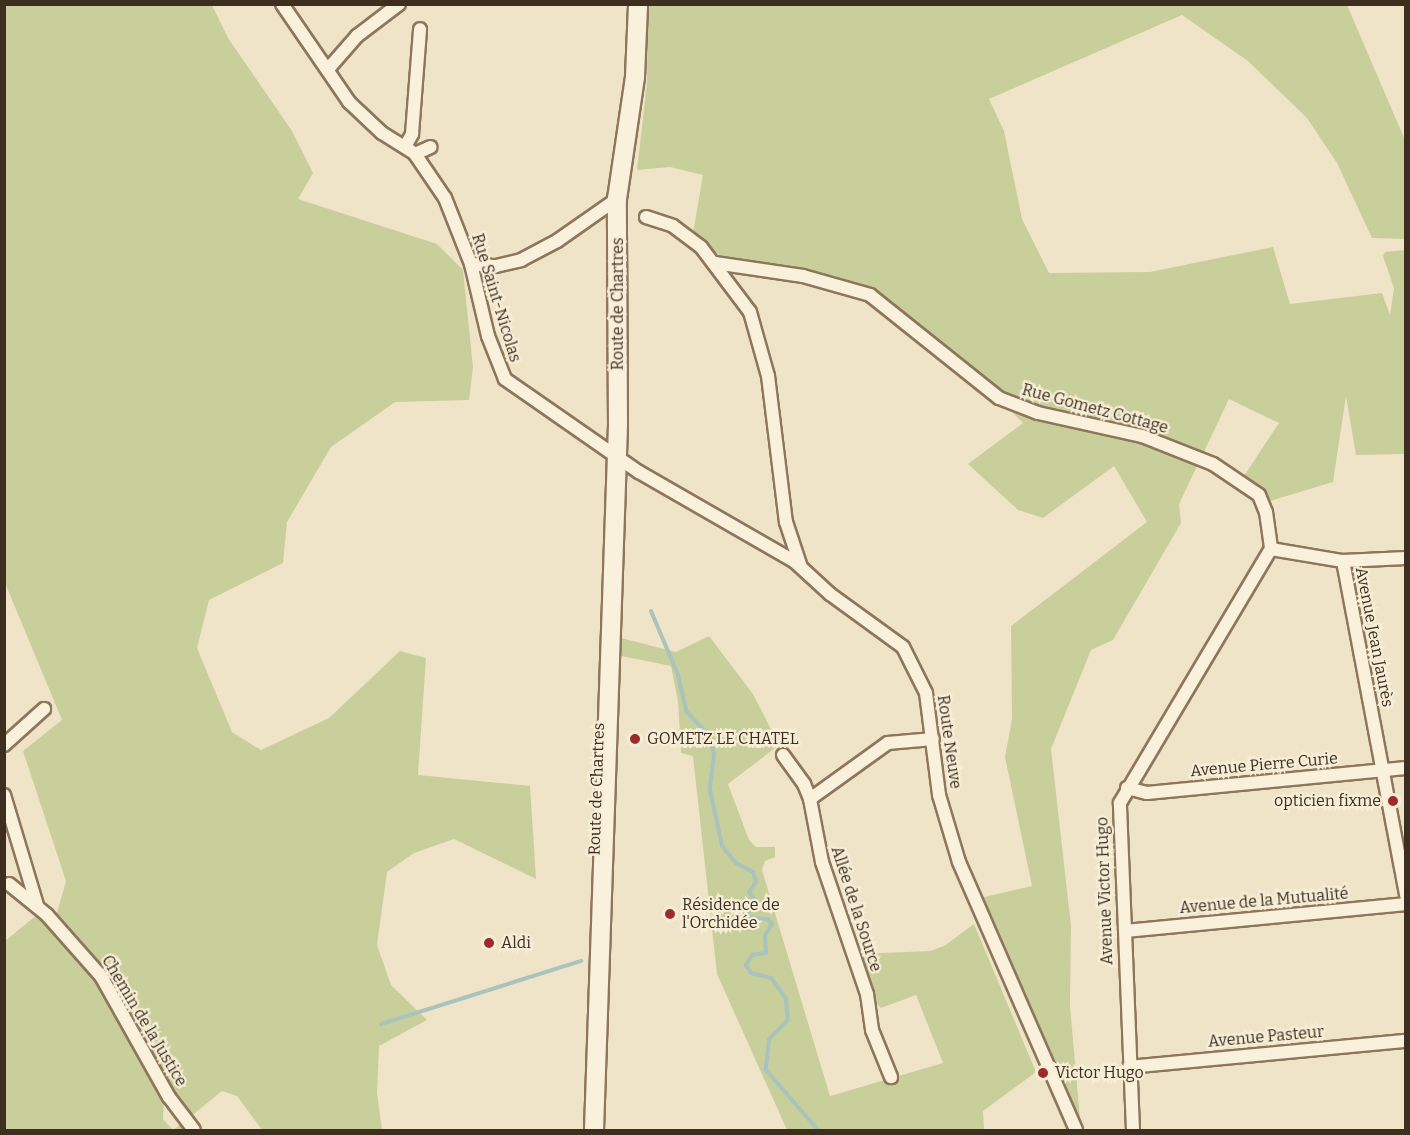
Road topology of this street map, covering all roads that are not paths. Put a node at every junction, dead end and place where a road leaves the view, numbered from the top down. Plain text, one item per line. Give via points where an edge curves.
1 (282, 4) edge
2 (399, 4) edge
3 (638, 4) edge
4 (420, 29) dead end
5 (329, 68) junction
6 (406, 145) junction
7 (431, 147) dead end
8 (415, 154) junction
9 (617, 199) junction
10 (646, 217) dead end
11 (715, 262) junction
12 (471, 264) junction
13 (612, 451) junction
14 (1271, 549) junction
15 (1406, 558) edge
16 (1343, 561) junction
17 (801, 567) junction
18 (44, 709) dead end
19 (933, 739) junction
20 (4, 745) edge
21 (783, 755) dead end
22 (1406, 768) edge
23 (1382, 771) junction
24 (1127, 788) junction
25 (4, 795) edge
26 (810, 799) junction
27 (9, 884) dead end
28 (1406, 896) edge
29 (1406, 904) edge
30 (37, 906) junction
31 (1126, 931) junction
32 (1406, 1041) edge
33 (1129, 1067) junction
34 (891, 1077) dead end
35 (194, 1131) edge
36 (586, 1131) edge
37 (594, 1131) edge
38 (1076, 1131) edge
39 (1133, 1131) edge

1 - 5 street, Rue Saint-Nicolas
2 - 5 street via 357,36
3 - 9 main road, Route de Chartres via 635,76
4 - 6 street via 412,134
5 - 6 street, Rue Saint-Nicolas via 349,102 382,133
6 - 8 street, Rue Saint-Nicolas
7 - 8 street
8 - 12 street, Rue Saint-Nicolas via 445,198
9 - 12 street via 558,241 521,261 496,266
9 - 13 main road, Route de Chartres via 616,225 620,235
10 - 11 street via 688,235
11 - 14 street, Rue Gometz Cottage via 803,276 870,295 999,398 1038,413 1142,436 1213,464 1258,495 1266,512
11 - 17 street via 750,312 760,340 772,398 784,510
12 - 13 street, Rue Saint-Nicolas via 500,373 520,392
13 - 17 street, Route Neuve
13 - 36 main road, Route de Chartres via 593,799
13 - 37 main road, Route de Chartres
14 - 16 street
14 - 24 street, Avenue Victor Hugo
15 - 16 street
16 - 23 street, Avenue Jean Jaurès
17 - 19 street, Route Neuve via 830,594 903,647 926,693
18 - 20 street
19 - 26 street via 888,743
19 - 38 street, Route Neuve via 939,795 959,862
21 - 26 street, Allée de la Source
22 - 23 street, Avenue Pierre Curie
23 - 24 street, Avenue Pierre Curie via 1147,793
23 - 28 street, Avenue Jean Jaurès
24 - 31 street, Avenue Victor Hugo via 1118,813
25 - 30 street, Chemin de la Justice
26 - 34 street, Allée de la Source via 817,843 867,994 872,1030
27 - 30 street, Chemin de la Justice
29 - 31 street, Avenue de la Mutualité
30 - 35 street, Chemin de la Justice via 101,976 170,1097
31 - 33 street, Avenue Victor Hugo
32 - 33 street, Avenue Pasteur
33 - 39 street, Avenue Victor Hugo

